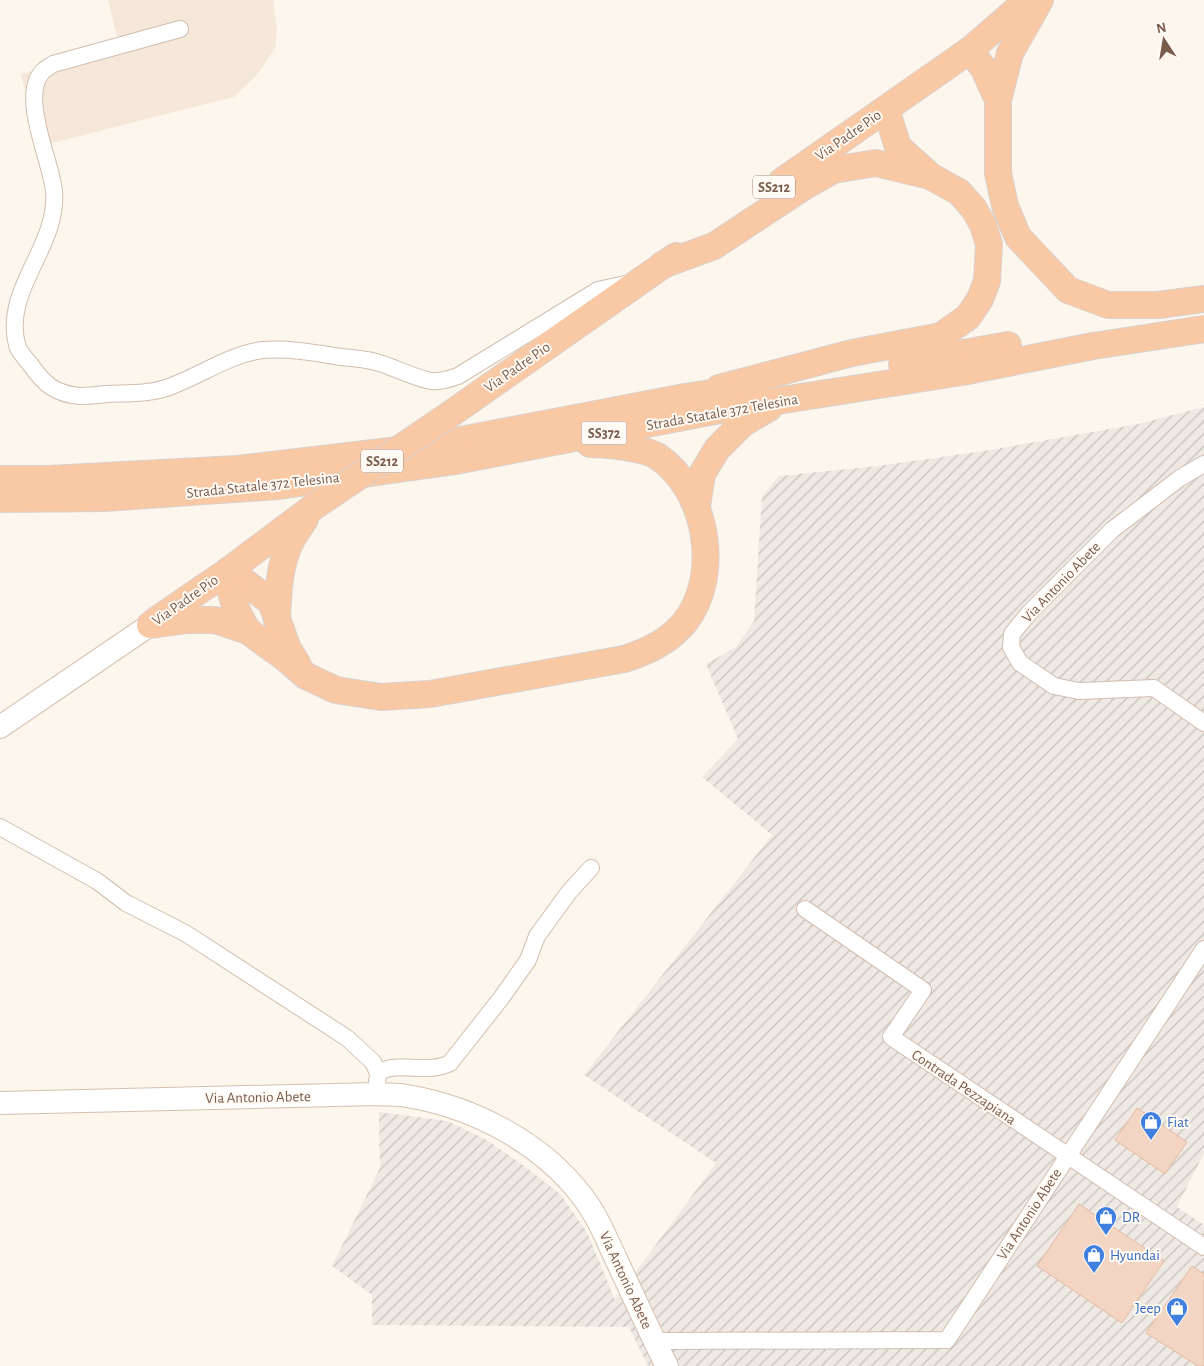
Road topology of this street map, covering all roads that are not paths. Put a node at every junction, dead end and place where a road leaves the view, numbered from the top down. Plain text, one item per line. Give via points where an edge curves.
1 (1028, 0) edge
2 (1040, 0) edge
3 (180, 30) dead end
4 (970, 50) junction
5 (998, 100) junction
6 (886, 109) junction
7 (930, 176) junction
8 (652, 273) junction
9 (1204, 299) edge
10 (1204, 312) edge
11 (1204, 329) edge
12 (686, 397) junction
13 (781, 401) junction
14 (556, 442) junction
15 (0, 464) edge
16 (1204, 464) edge
17 (147, 474) junction
18 (0, 479) edge
19 (0, 499) edge
20 (697, 506) junction
21 (312, 508) junction
22 (228, 571) junction
23 (277, 620) junction
24 (150, 625) junction
25 (248, 631) junction
26 (306, 676) junction
27 (1204, 723) edge
28 (0, 727) edge
29 (0, 827) edge
30 (590, 868) dead end
31 (805, 909) dead end
32 (1204, 948) edge
33 (377, 1083) junction
34 (0, 1103) edge
35 (1067, 1156) junction
36 (1204, 1247) edge
37 (654, 1341) junction
38 (667, 1366) edge

1 - 4 highway, Via Padre Pio / SS212
2 - 5 highway via 1010,53
3 - 8 street via 54,64 43,71 36,87 36,118 53,182 55,203 38,250 16,289 11,309 12,329 19,348 41,380 59,392 80,396 149,392 168,388 238,356 264,350 298,351 374,362 432,381 443,381 458,376 598,290
4 - 5 highway via 984,69
4 - 6 highway, Via Padre Pio / SS212
5 - 9 highway via 998,173 1006,206 1018,237 1068,290 1108,305 1158,305
6 - 7 highway via 898,147
6 - 8 highway, Via Padre Pio / SS212
7 - 8 highway via 876,163 833,170 714,246
7 - 12 highway via 959,192 974,209 989,244 987,280 968,317 941,336 852,353
8 - 21 highway, Via Padre Pio / SS212, bridge
10 - 12 highway, Strada Statale 372 Telesina / SS372 via 1080,330 897,365
11 - 13 highway, Strada Statale 372 Telesina / SS372
12 - 17 highway, Strada Statale 372 Telesina / SS372 via 424,447 237,469
13 - 14 highway, Strada Statale 372 Telesina / SS372
13 - 20 highway via 742,424 717,449 702,474
14 - 19 highway, Strada Statale 372 Telesina / SS372 via 455,462 279,486 104,498
14 - 20 highway via 614,445 655,455 673,469
15 - 17 highway via 79,464
16 - 27 street, Via Antonio Abete via 1180,478 1112,530 1029,612 1012,634 1011,647 1020,663 1054,686 1079,691 1154,688
17 - 18 highway, Strada Statale 372 Telesina / SS372
20 - 26 highway via 706,552 704,577 697,601 685,622 668,639 647,652 624,659 430,694 381,697 336,690
21 - 22 highway, Via Padre Pio / SS212
21 - 23 highway via 292,539 282,568
22 - 23 highway via 271,602
22 - 24 highway, Via Padre Pio / SS212
22 - 25 highway via 230,591
23 - 26 highway via 288,649
24 - 25 highway via 215,620
24 - 28 main road, Via Padre Pio / SS212
25 - 26 highway
29 - 33 street via 97,881 126,903 185,933 340,1033 373,1062
30 - 33 street via 537,936 528,960 502,997 450,1063 440,1068 386,1068
31 - 35 street, Contrada Pezzapiana via 924,990 891,1038
32 - 35 street, Via Antonio Abete
33 - 34 main road, Via Antonio Abete
33 - 37 main road, Via Antonio Abete via 406,1096 465,1111 492,1123 546,1159 583,1196
35 - 36 street, Contrada Pezzapiana
35 - 37 street, Via Antonio Abete via 947,1340
37 - 38 main road

